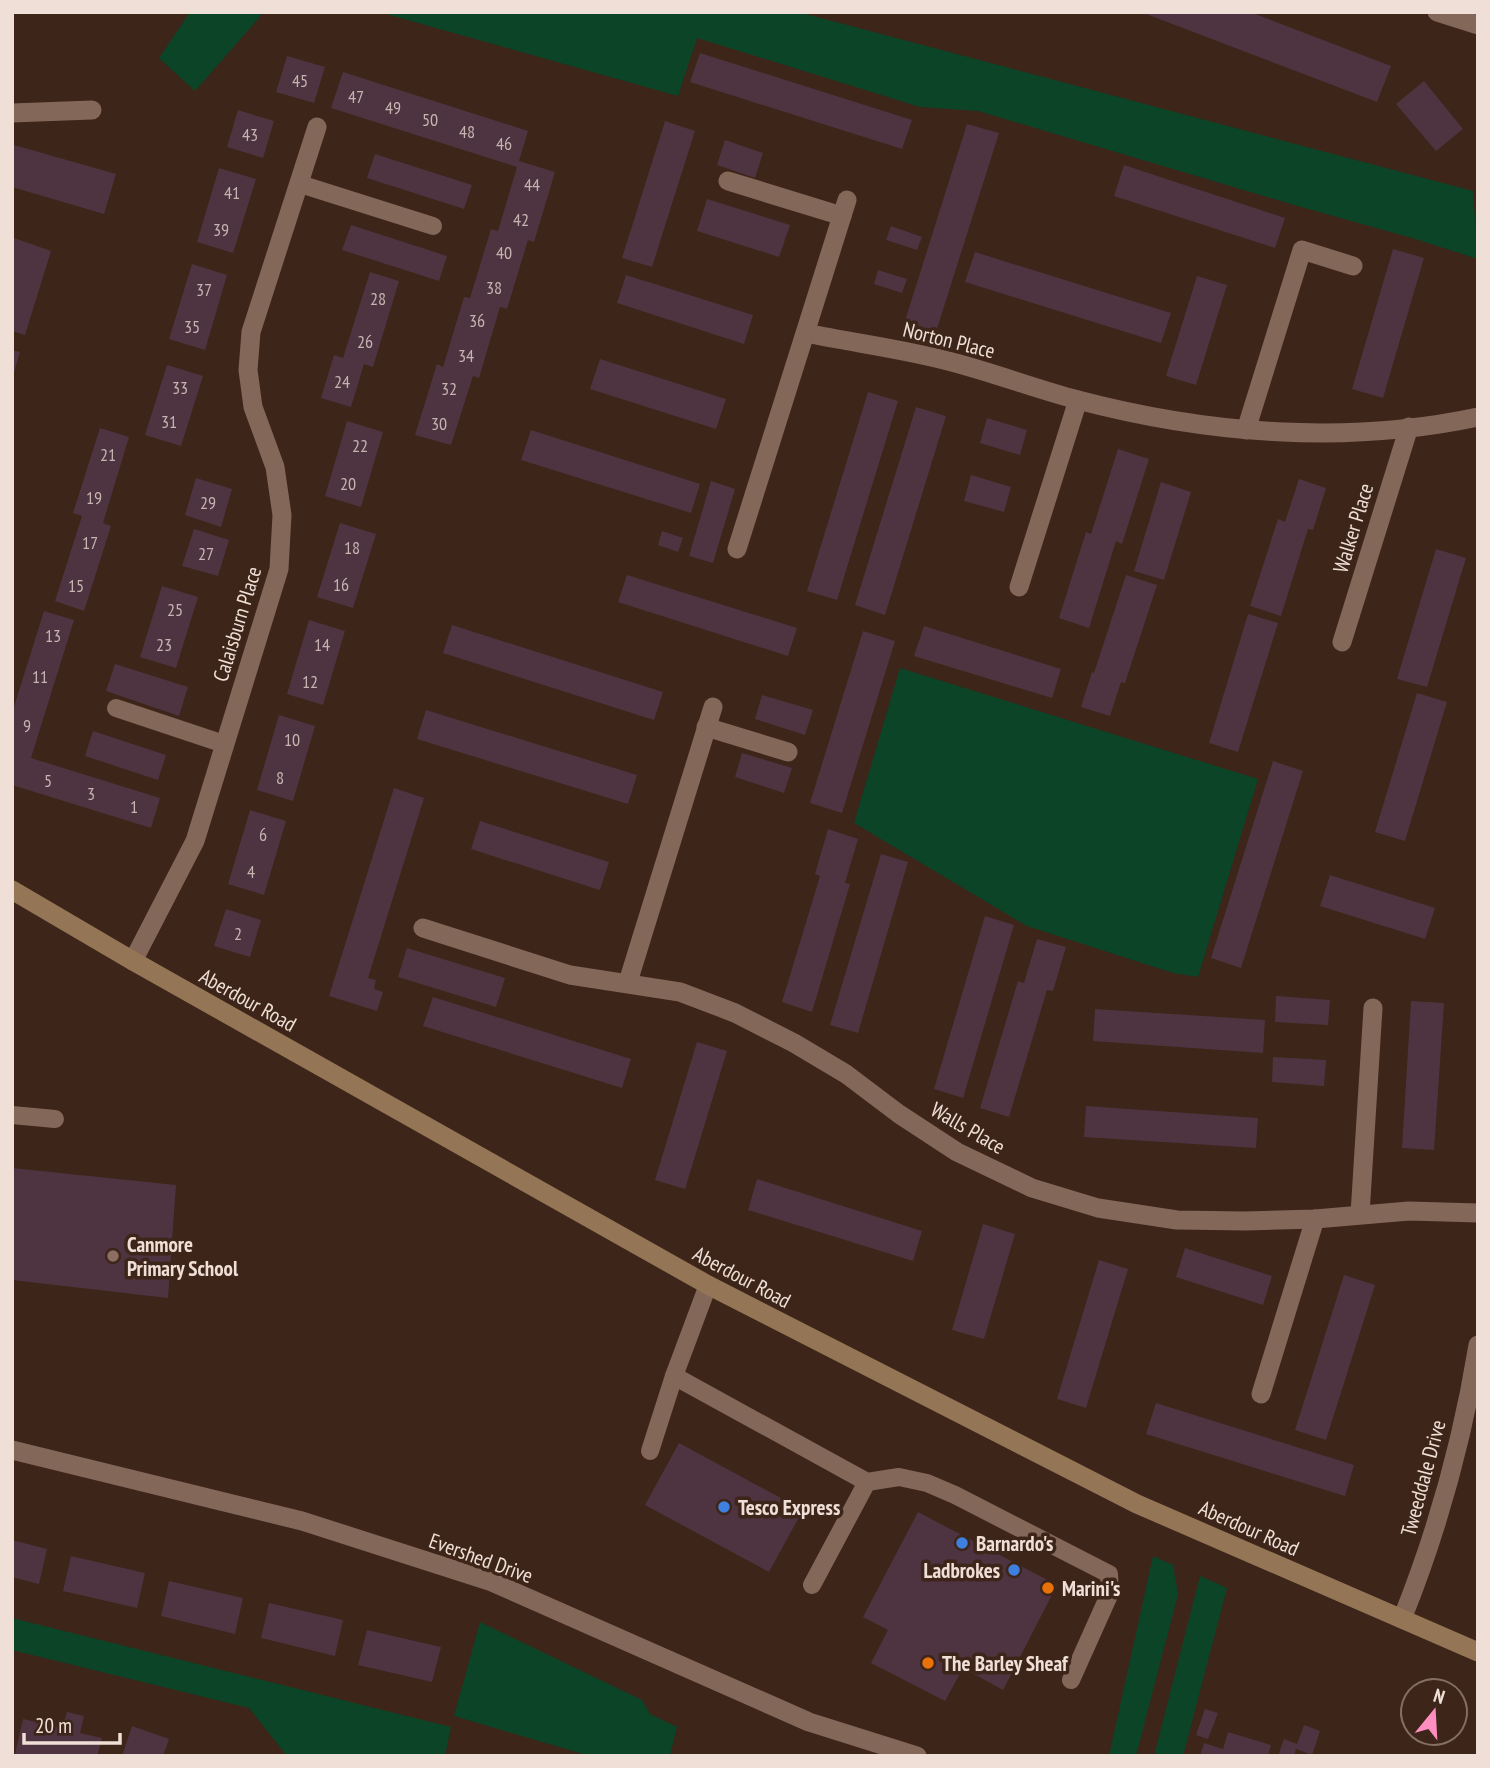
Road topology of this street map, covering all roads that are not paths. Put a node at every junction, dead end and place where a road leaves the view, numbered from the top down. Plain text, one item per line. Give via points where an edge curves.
1 (1437, 12) edge
2 (1478, 25) edge
3 (92, 110) dead end
4 (12, 113) edge
5 (317, 127) dead end
6 (728, 181) dead end
7 (300, 184) junction
8 (433, 226) dead end
9 (1353, 266) dead end
10 (806, 333) junction
11 (1078, 400) junction
12 (1478, 417) edge
13 (1409, 427) junction
14 (1246, 430) junction
15 (737, 549) dead end
16 (1019, 587) dead end
17 (1342, 642) dead end
18 (713, 707) dead end
19 (116, 708) dead end
20 (706, 727) junction
21 (224, 744) junction
22 (788, 752) dead end
23 (12, 890) edge
24 (423, 928) dead end
25 (133, 961) junction
26 (628, 982) junction
27 (1373, 1008) dead end
28 (12, 1115) edge
29 (55, 1119) dead end
30 (1478, 1213) edge
31 (1360, 1214) junction
32 (1315, 1219) junction
33 (708, 1285) junction
34 (1478, 1345) edge
35 (674, 1376) junction
36 (1261, 1394) dead end
37 (12, 1450) edge
38 (650, 1451) dead end
39 (867, 1482) junction
40 (811, 1585) dead end
41 (1402, 1619) junction
42 (1478, 1652) edge
43 (1071, 1680) dead end
44 (917, 1756) edge

1 - 2 street
3 - 4 street
5 - 7 street, Calaisburn Place
6 - 10 street via 845,208
7 - 8 lane
7 - 21 street, Calaisburn Place via 251,332 248,370 253,407 275,467 282,515 279,569
9 - 14 street via 1302,250
10 - 11 street, Norton Place via 949,361
10 - 15 street
11 - 14 street, Norton Place
11 - 16 street
12 - 13 street, Norton Place
13 - 14 street, Norton Place
13 - 17 street, Walker Place
18 - 20 street
19 - 21 lane
20 - 22 street
20 - 26 street
21 - 25 street, Calaisburn Place via 195,841
23 - 25 main road, Aberdour Road
24 - 26 street, Walls Place via 570,975
25 - 33 main road, Aberdour Road
26 - 32 street, Walls Place via 680,992 747,1019 846,1074 957,1152 1032,1188 1098,1208 1177,1220
27 - 31 street
28 - 29 lane
30 - 31 street, Walls Place
31 - 32 street, Walls Place
32 - 36 street
33 - 35 lane
33 - 41 main road, Aberdour Road via 1137,1504
34 - 41 street, Tweeddale Drive via 1436,1525
35 - 38 lane
35 - 39 lane
37 - 44 street, Evershed Drive via 302,1521 492,1583 809,1722
39 - 40 lane
39 - 43 lane via 899,1477 927,1483 1109,1574 1111,1593
41 - 42 main road, Aberdour Road

